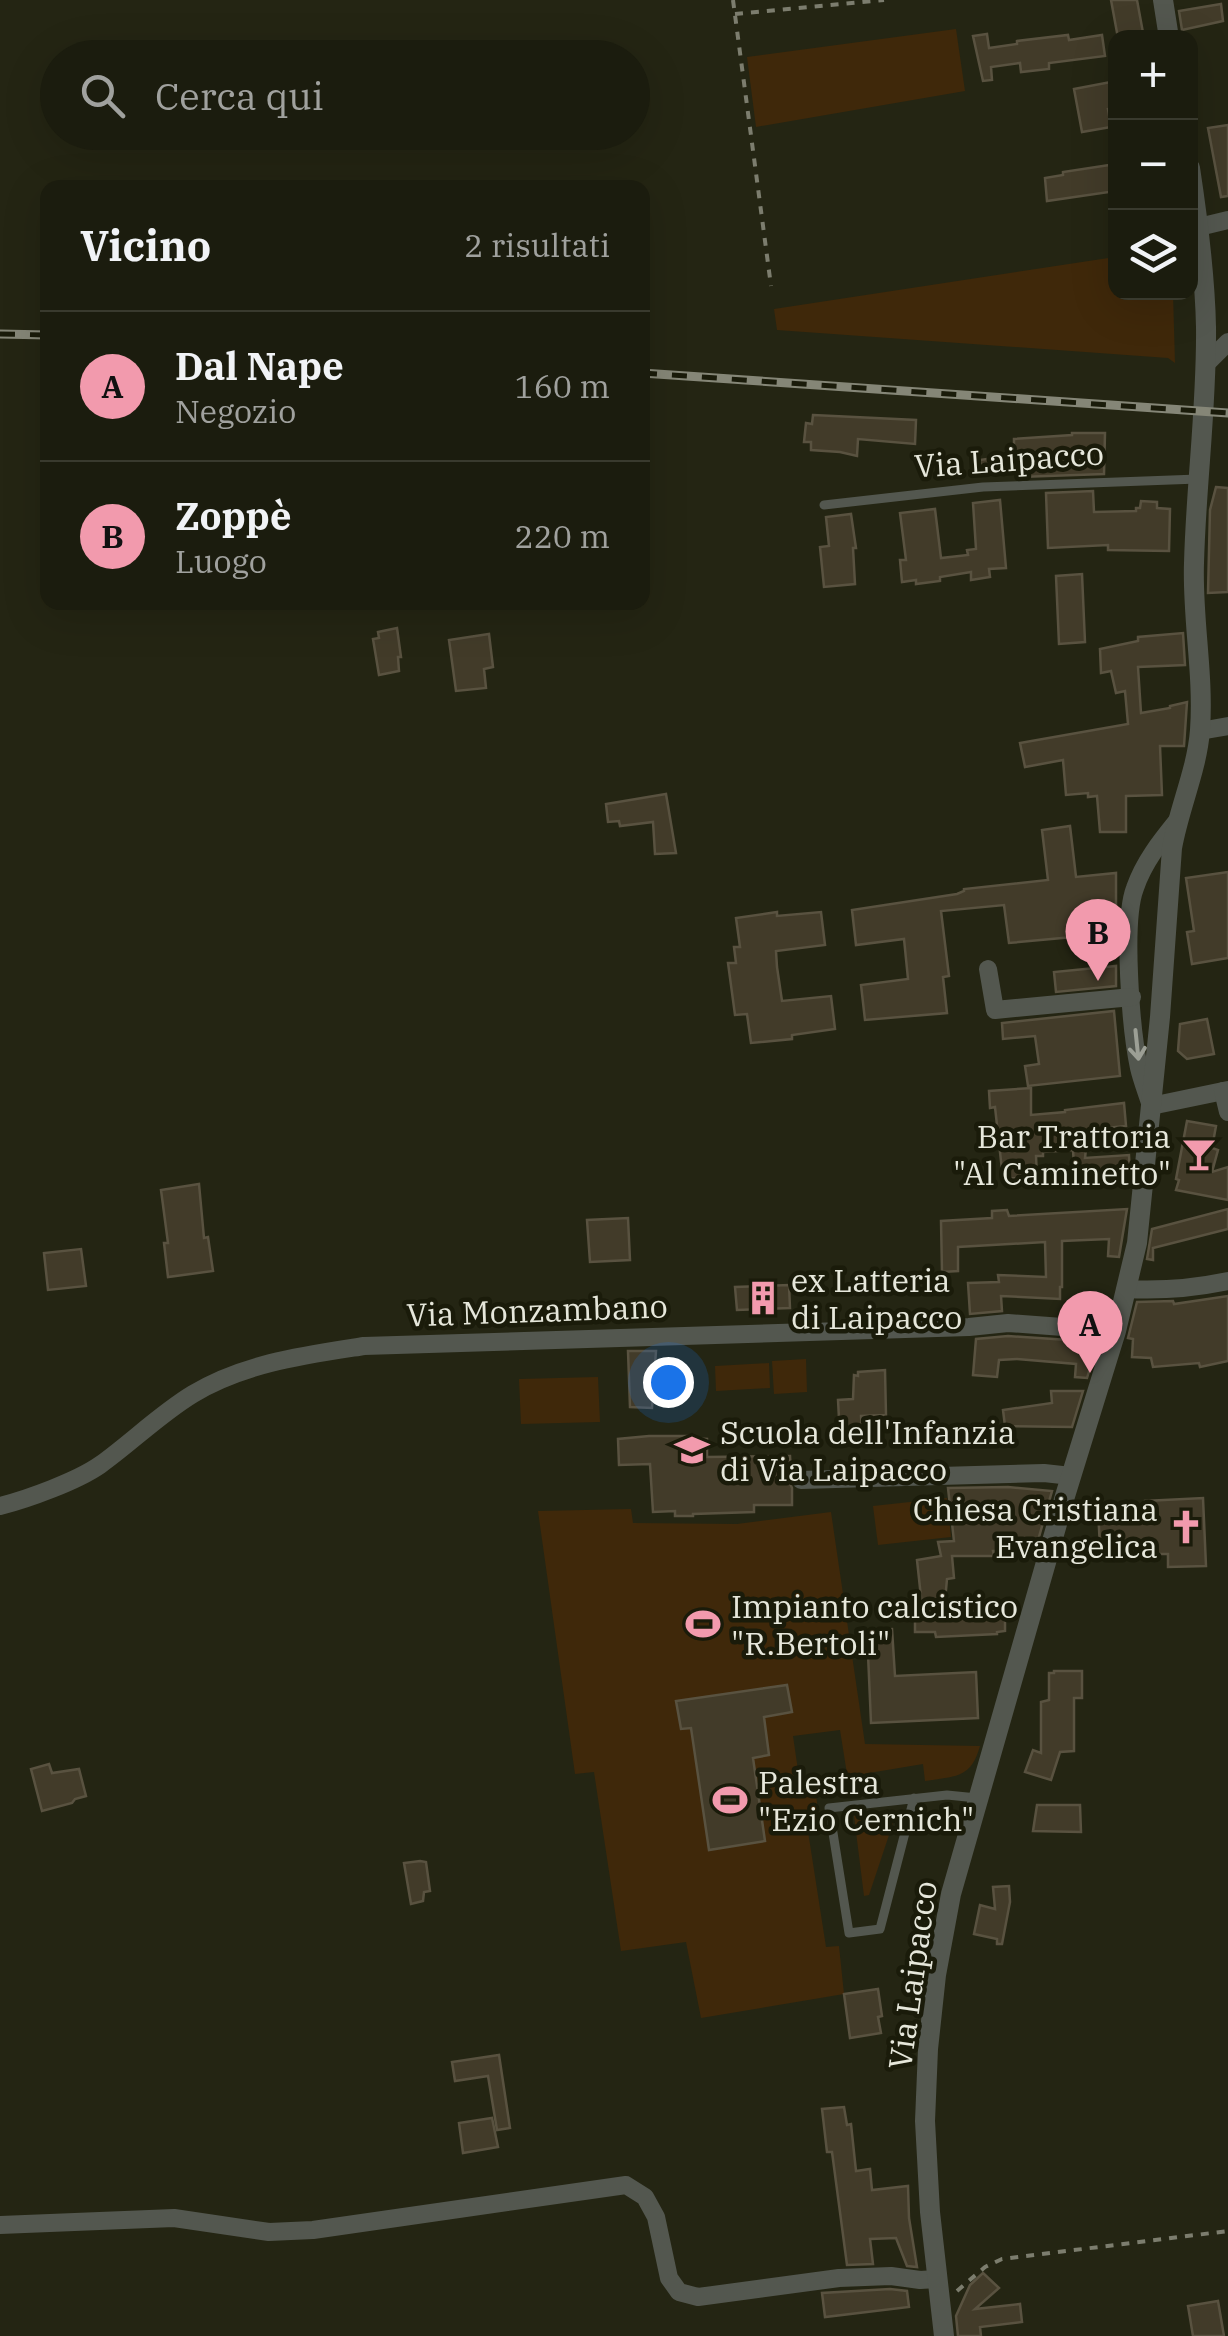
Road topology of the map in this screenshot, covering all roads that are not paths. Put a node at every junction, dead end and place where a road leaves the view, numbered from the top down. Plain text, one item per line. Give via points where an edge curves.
1 (1163, 0) edge
2 (1168, 30) edge
3 (1228, 220) edge
4 (1198, 227) joint
5 (1228, 342) edge
6 (1205, 368) junction
7 (1198, 478) junction
8 (824, 505) dead end
9 (1228, 726) edge
10 (1200, 731) junction
11 (1177, 821) junction
12 (988, 970) dead end
13 (1132, 998) junction
14 (1226, 1091) edge
15 (1151, 1106) junction
16 (1228, 1112) edge
17 (1228, 1281) edge
18 (1127, 1288) junction
19 (1116, 1332) junction
20 (1071, 1476) junction
21 (802, 1480) dead end
22 (0, 1506) edge
23 (914, 1798) junction
24 (978, 1798) junction
25 (0, 2225) edge
26 (937, 2279) junction
27 (944, 2336) edge

1 - 2 street
3 - 4 street
4 - 6 street, Via Laipacco
5 - 6 street
6 - 7 street, Via Laipacco
7 - 8 lane, Via Laipacco via 983,486
7 - 10 street, Via Laipacco
9 - 10 street
10 - 11 street, Via Laipacco
11 - 13 street, Via Laipacco via 1151,854 1130,905
11 - 15 street, Via Laipacco
12 - 13 street via 994,1010
13 -> 15 street, Via Laipacco via 1139,1068
14 - 15 street
14 - 16 street
15 - 18 street, Via Laipacco
17 - 18 street
18 - 19 street, Via Laipacco
19 - 20 street, Via Laipacco
19 - 22 street, Via Monzambano via 1008,1323 348,1348 227,1378 194,1394 96,1468
20 - 21 street
20 - 24 street, Via Laipacco
23 - 23 lane via 829,1808 849,1933 880,1929
23 - 24 lane
24 - 26 street, Via Laipacco via 951,1894 928,2049 925,2121
25 - 26 street via 174,2218 269,2232 313,2230 626,2186 645,2197 656,2217 668,2278 678,2292 698,2297 838,2278
26 - 27 street, Via Laipacco

